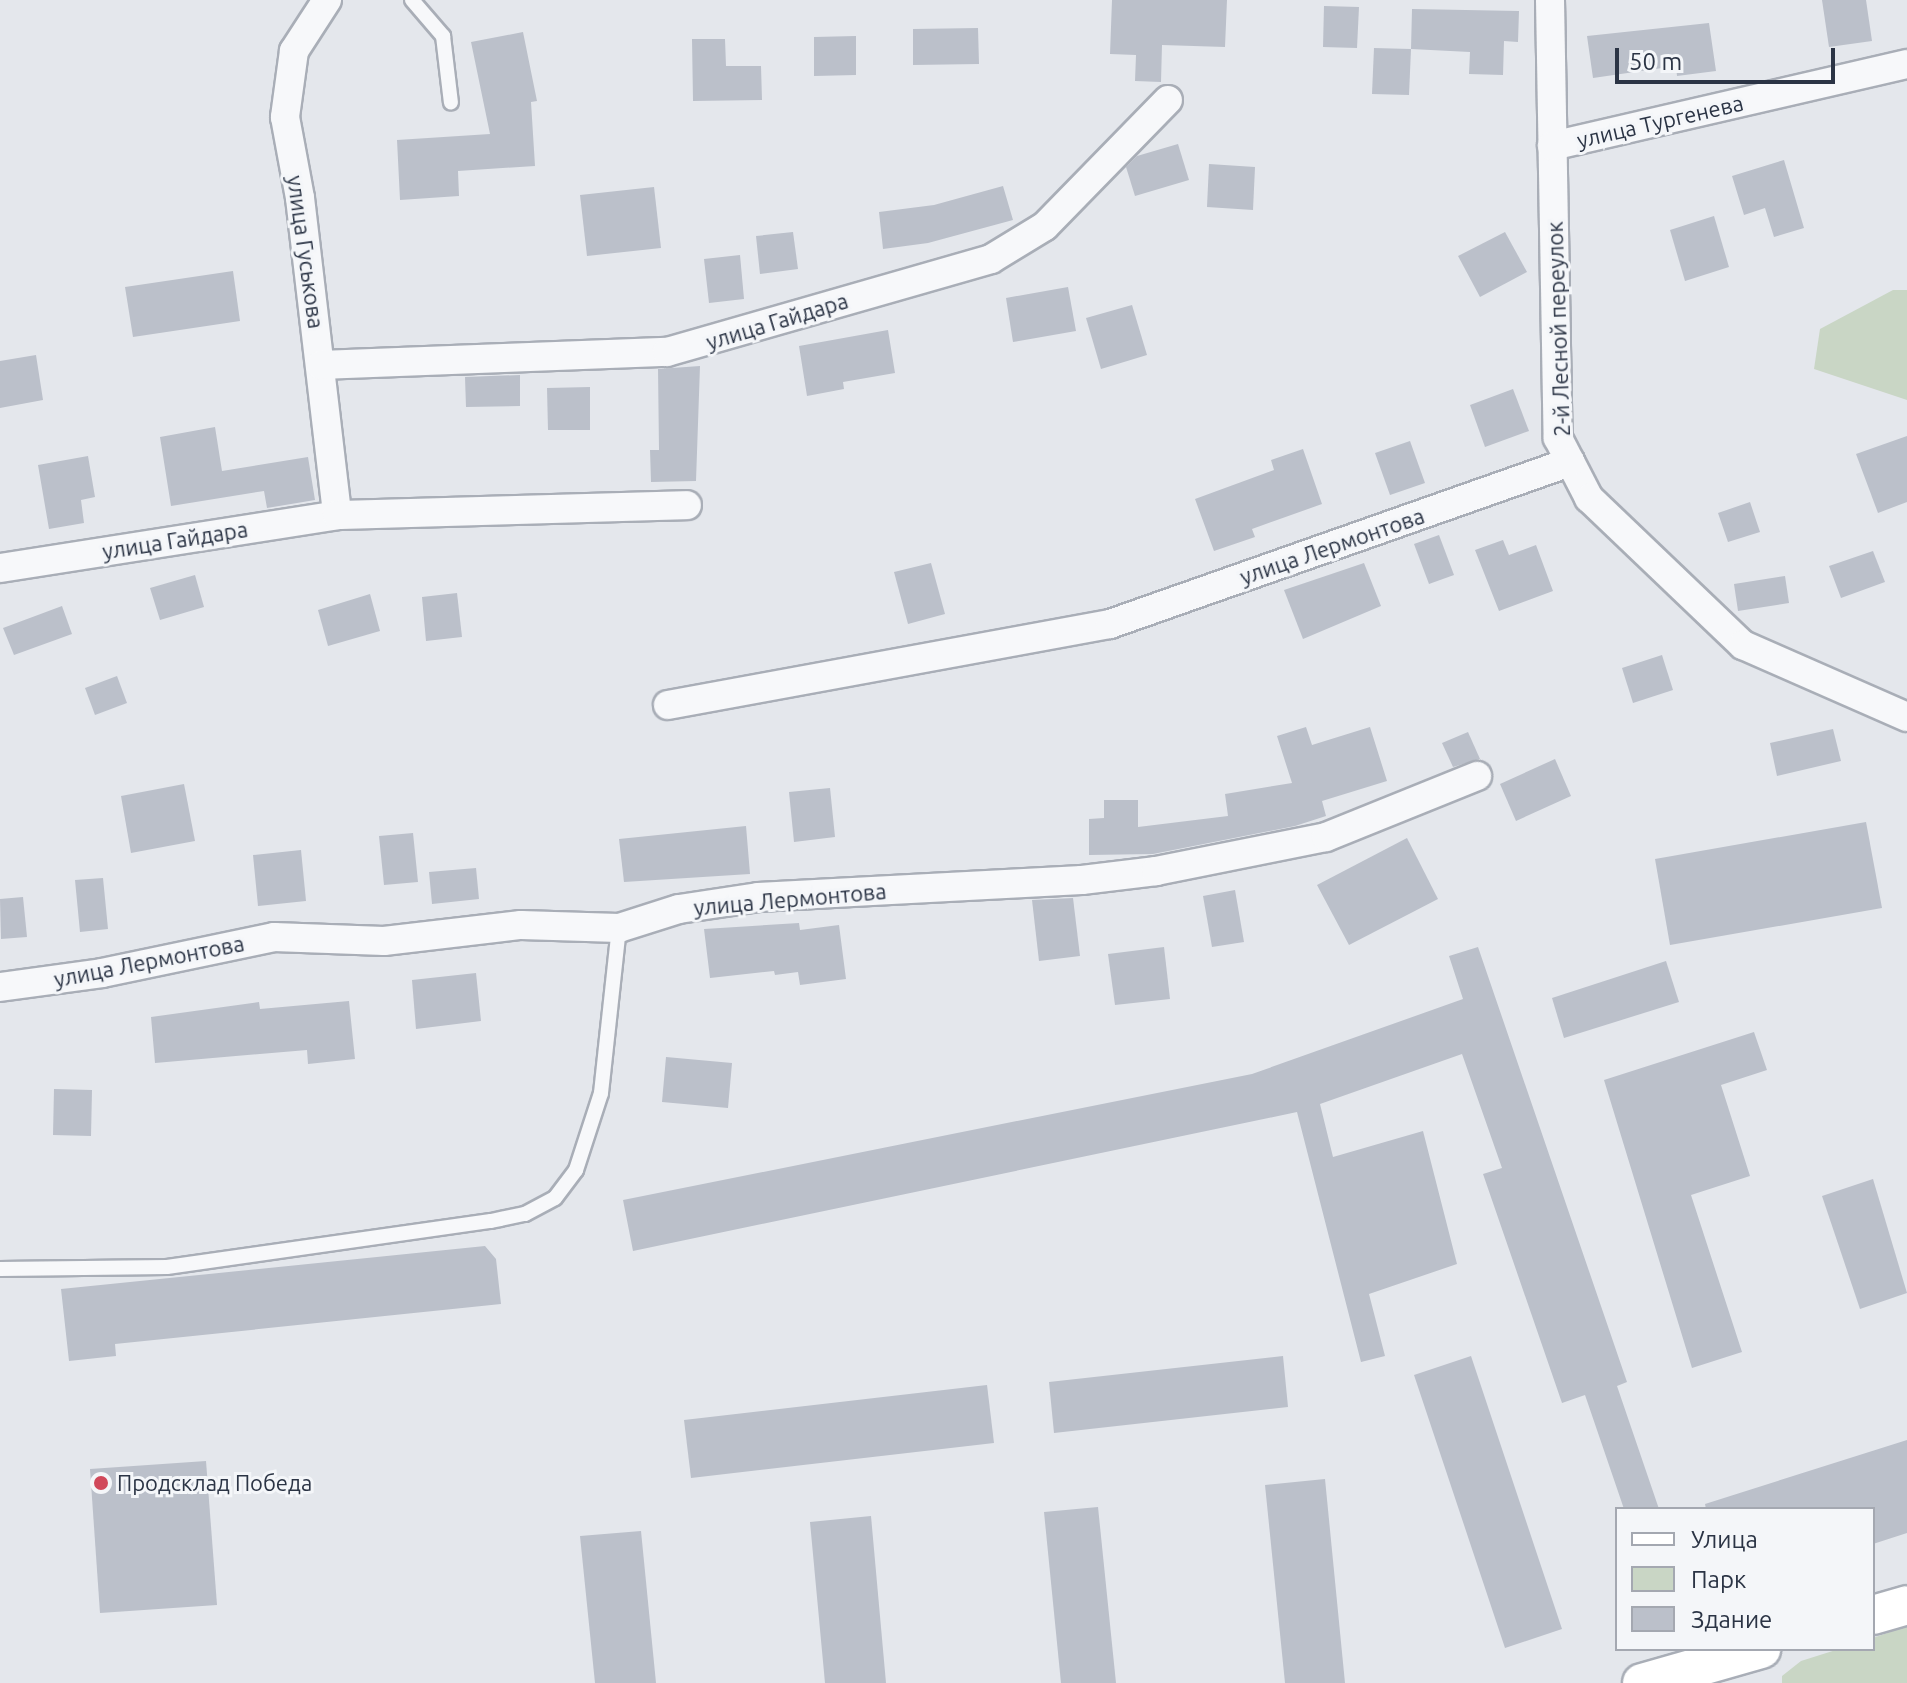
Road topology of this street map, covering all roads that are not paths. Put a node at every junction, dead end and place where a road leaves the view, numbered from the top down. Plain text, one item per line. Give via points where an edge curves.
1 (327, 0) edge
2 (412, 0) edge
3 (1550, 0) edge
4 (1907, 64) edge
5 (1168, 100) dead end
6 (451, 103) dead end
7 (1552, 146) junction
8 (321, 365) junction
9 (1570, 462) junction
10 (687, 505) dead end
11 (337, 515) junction
12 (0, 568) edge
13 (668, 705) dead end
14 (1907, 717) edge
15 (1477, 776) dead end
16 (619, 928) junction
17 (0, 987) edge
18 (0, 1269) edge
19 (1907, 1605) edge
20 (1875, 1614) edge
21 (1754, 1651) edge
22 (1642, 1683) edge

1 - 8 street, улица Гуськова via 294,51 285,117
2 - 6 lane via 443,36
3 - 7 street, 2-й Лесной переулок
4 - 7 street, улица Тургенева
5 - 8 street, улица Гайдара via 1045,226 991,259 667,352
7 - 9 street, 2-й Лесной переулок via 1558,438
8 - 11 street, улица Гуськова
9 - 13 street, улица Лермонтова via 1110,624
9 - 14 street, 2-й Лесной переулок via 1589,498 1619,530 1743,645
10 - 11 street, улица Гайдара
11 - 12 street, улица Гайдара
15 - 16 street, улица Лермонтова via 1326,837 1248,856 1082,880 758,897 679,909
16 - 17 street, улица Лермонтова via 521,925 384,941 274,937 102,973
16 - 18 lane via 601,1093 576,1170 555,1198 525,1214 491,1221 167,1267
19 - 20 main road
21 - 22 main road

